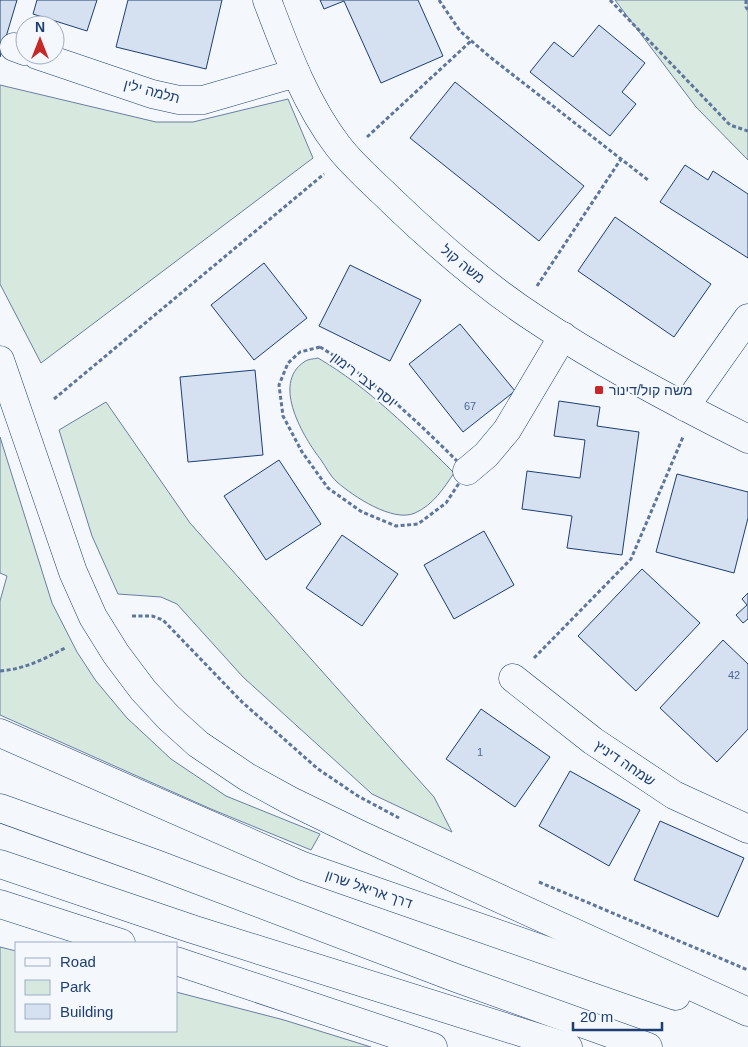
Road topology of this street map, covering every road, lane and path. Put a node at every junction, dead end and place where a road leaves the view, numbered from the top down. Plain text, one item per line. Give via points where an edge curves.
1 (267, 0) edge
2 (439, 0) edge
3 (610, 0) edge
4 (746, 0) edge
5 (748, 10) edge
6 (471, 41) junction
7 (65, 65) edge
8 (296, 72) junction
9 (748, 130) edge
10 (346, 156) junction
11 (621, 159) junction
12 (648, 180) dead end
13 (522, 310) junction
14 (748, 318) edge
15 (563, 336) junction
16 (0, 360) edge
17 (54, 399) dead end
18 (689, 409) junction
19 (748, 439) edge
20 (468, 471) junction
21 (132, 616) dead end
22 (65, 648) dead end
23 (0, 671) edge
24 (514, 678) joint
25 (0, 733) edge
26 (0, 808) edge
27 (402, 820) dead end
28 (748, 829) edge
29 (0, 864) edge
30 (537, 881) dead end
31 (0, 904) edge
32 (192, 929) junction
33 (118, 942) edge
34 (178, 962) edge
35 (748, 970) edge
36 (748, 1012) edge
37 (748, 1022) edge
38 (434, 1047) edge
39 (516, 1047) edge
40 (568, 1047) edge
41 (648, 1047) edge

1 - 8 main road, משה קול
2 - 6 path via 460,31
3 - 9 path via 730,125
4 - 5 path
6 - 10 path
6 - 11 path
7 - 8 main road, תלמה ילין via 179,100 204,100
8 - 10 main road, משה קול via 320,120
10 - 13 main road, משה קול via 442,248
10 - 17 path
11 - 12 path
11 - 13 path
13 - 15 main road, משה קול
14 - 18 main road
15 - 18 main road, משה קול
15 - 20 main road via 507,430
16 - 36 main road via 73,572 93,617 116,654 168,718 198,744 289,800
18 - 19 main road, משה קול
18 - 24 path via 631,559
20 - 20 path, יוסף צבי רימון via 411,416 340,358 320,347 300,352 288,363 279,385 283,416 302,452 328,488 362,512 396,526 418,524 446,504
21 - 27 path via 152,616 163,620 242,702 318,769
22 - 23 path via 37,663
24 - 28 main road, שמחה דיניץ via 593,742 674,795
25 - 37 main road, דרך אריאל שרון via 304,866
26 - 41 main road
29 - 32 main road
30 - 35 path
31 - 33 main road
32 - 39 main road
32 - 40 main road
34 - 38 main road

